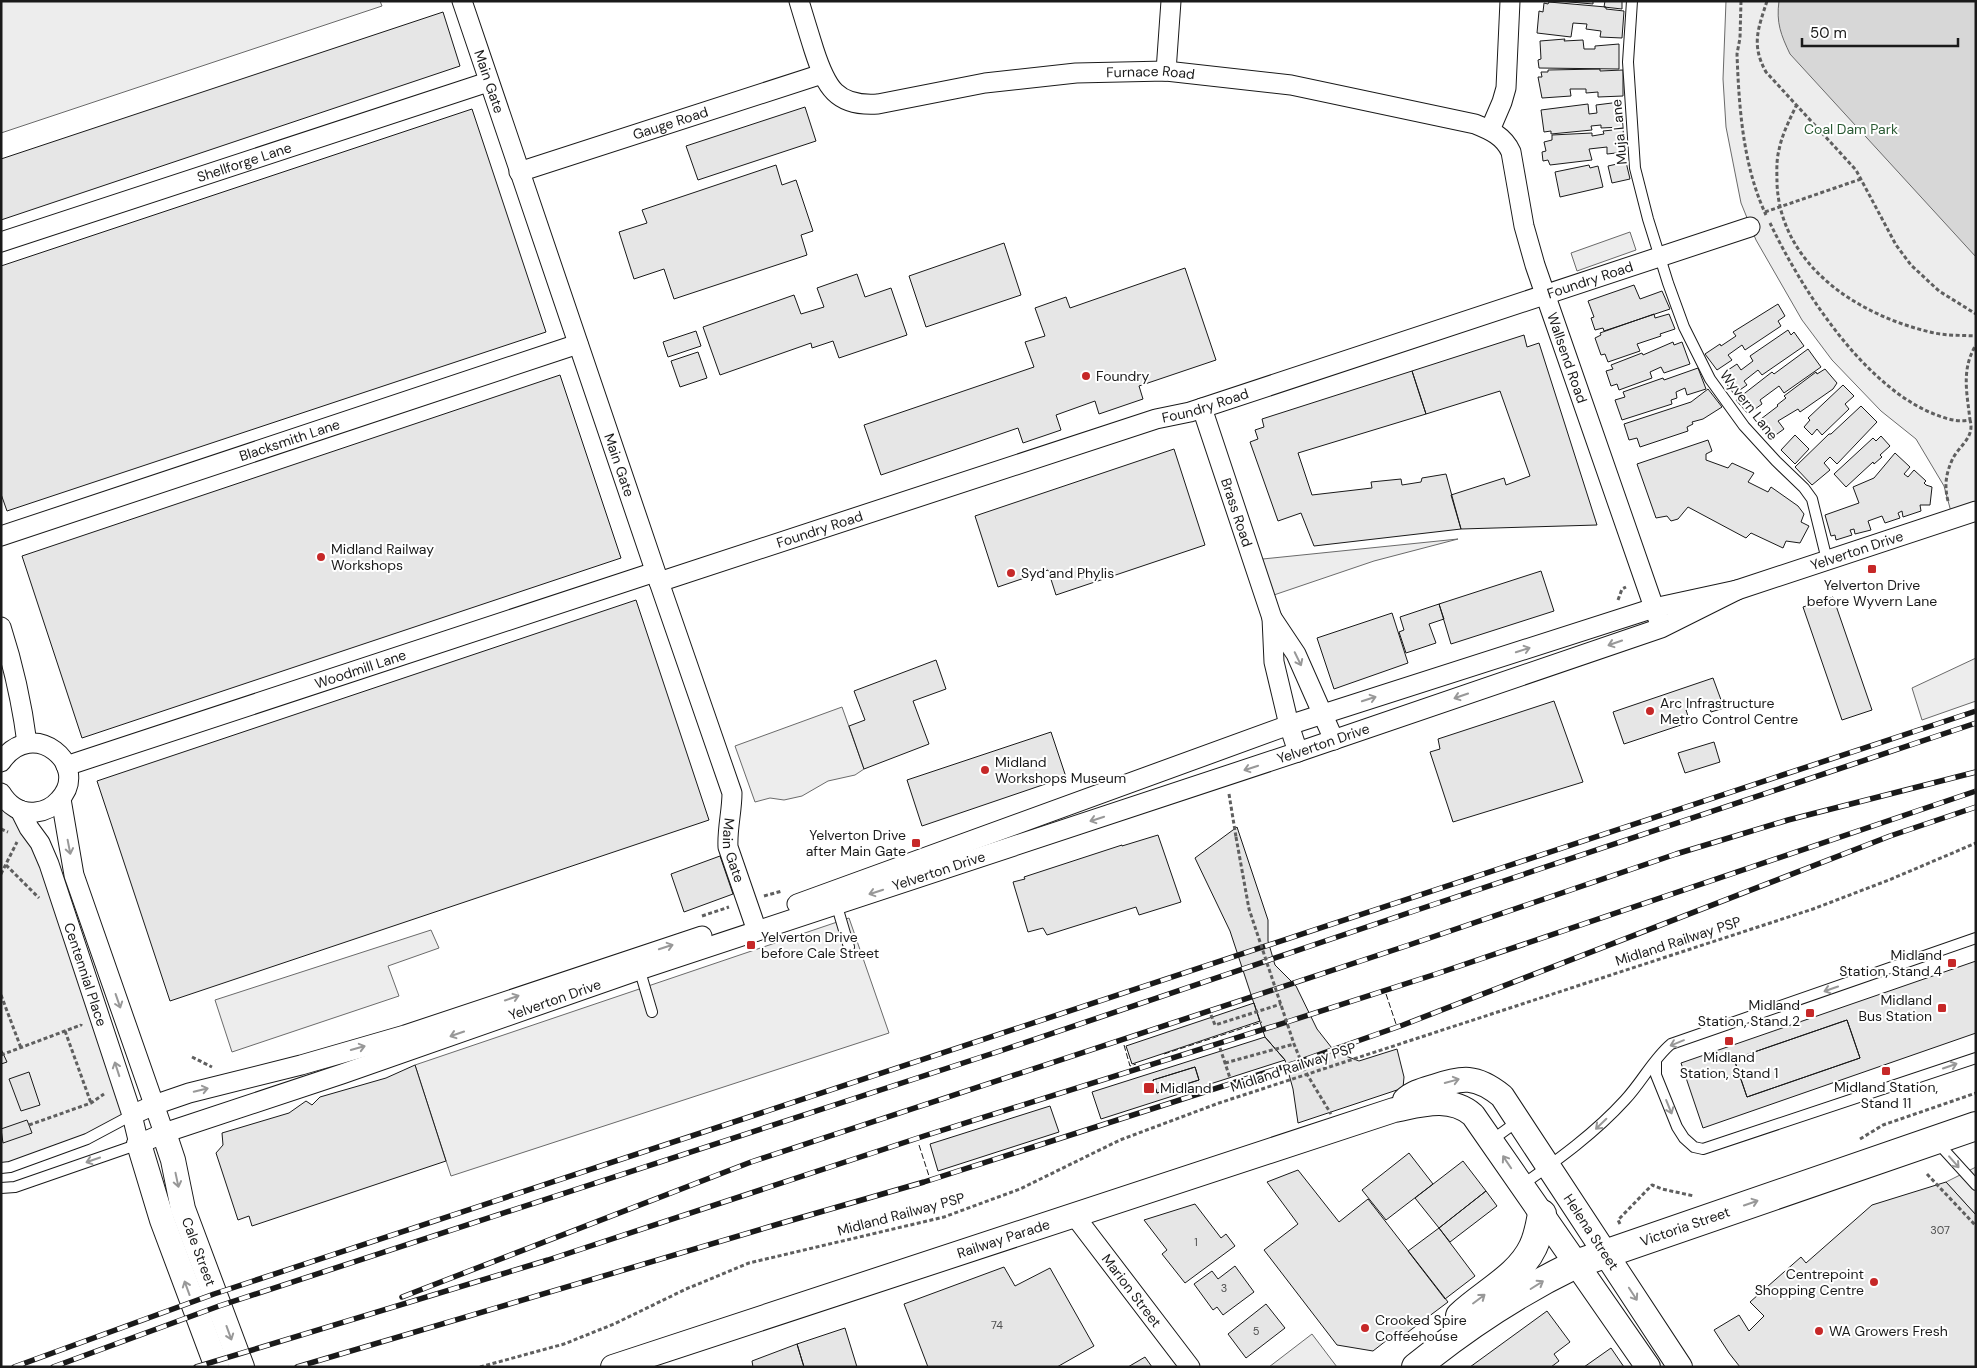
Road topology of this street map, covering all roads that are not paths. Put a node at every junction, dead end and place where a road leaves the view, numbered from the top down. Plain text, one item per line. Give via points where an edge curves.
1 (462, 1) edge
2 (799, 1) edge
3 (1171, 1) edge
4 (1632, 1) edge
5 (1509, 2) edge
6 (1166, 71) junction
7 (822, 74) junction
8 (488, 82) junction
9 (1490, 130) junction
10 (519, 172) junction
11 (1750, 227) road end
12 (1, 242) edge
13 (1660, 257) junction
14 (1546, 295) junction
15 (578, 344) junction
16 (1202, 408) junction
17 (1976, 512) edge
18 (1, 536) edge
19 (1827, 560) junction
20 (657, 577) junction
21 (1737, 590) junction
22 (1654, 608) junction
23 (1272, 618) junction
24 (1, 627) edge
25 (1661, 628) junction
26 (1322, 714) junction
27 (1289, 725) junction
28 (1334, 740) junction
29 (27, 743) junction
30 (1298, 752) junction
31 (1, 762) edge
32 (66, 766) junction
33 (1, 793) edge
34 (61, 799) junction
35 (12, 809) edge
36 (834, 898) junction
37 (754, 926) junction
38 (1976, 938) edge
39 (849, 947) dead end
40 (638, 963) junction
41 (652, 1012) dead end
42 (1976, 1058) edge
43 (1656, 1061) junction
44 (1502, 1096) joint
45 (154, 1105) junction
46 (1394, 1110) junction
47 (132, 1116) junction
48 (1518, 1121) junction
49 (1976, 1126) edge
50 (164, 1133) junction
51 (1492, 1140) junction
52 (1935, 1140) junction
53 (138, 1144) junction
54 (1548, 1167) junction
55 (1, 1168) edge
56 (1975, 1183) edge
57 (1522, 1184) junction
58 (1, 1188) edge
59 (1542, 1214) junction
60 (1074, 1215) junction
61 (1606, 1253) junction
62 (1576, 1264) junction
63 (1437, 1350) junction
64 (217, 1367) edge
65 (242, 1367) edge
66 (613, 1367) edge
67 (1190, 1367) edge
68 (1416, 1367) edge
69 (1648, 1367) edge
70 (1680, 1367) edge

1 - 8 street, Main Gate
2 - 7 street, Furnace Road
3 - 6 street
4 - 13 lane, Muja Lane via 1628,62 1635,168
5 - 9 street via 1506,88
6 - 7 street, Furnace Road via 1076,73 986,82 864,105 838,96
6 - 9 street, Furnace Road via 1291,85 1475,124
7 - 10 street, Gauge Road
8 - 10 street, Main Gate
8 - 12 street, Shellforge Lane
9 - 14 street, Wallsend Road via 1508,144 1511,152 1524,226
10 - 15 street, Main Gate
11 - 13 street, Foundry Road
13 - 14 street, Foundry Road
13 - 19 lane, Wyvern Lane via 1684,327 1710,379 1744,426 1812,499
14 - 16 street, Foundry Road
14 - 22 street, Wallsend Road
15 - 18 street, Blacksmith Lane
15 - 20 street, Main Gate
16 - 20 street, Foundry Road via 1156,419
16 - 23 street, Brass Road
17 - 19 street, Yelverton Drive
19 - 21 street, Yelverton Drive
20 - 32 street, Woodmill Lane
20 - 37 street, Main Gate via 732,793 728,847
21 - 22 street, Yelverton Drive
21 - 25 street, Yelverton Drive
22 - 25 street, Wallsend Road
26 -> 22 street, Yelverton Drive
23 -> 26 street, Brass Road via 1296,654
23 - 27 street, Brass Road via 1274,662
24 - 29 street
25 -> 28 street, Yelverton Drive
26 - 27 street, Yelverton Drive
26 - 28 street, Brass Road
27 - 30 street, Brass Road
27 - 36 street, Yelverton Drive
28 - 30 street, Yelverton Drive
29 - 31 street via 16,747
29 - 32 street via 46,745 55,750
30 -> 36 street, Yelverton Drive
32 - 34 street via 68,778
33 - 35 street, Centennial Place
34 - 35 street via 42,812
34 -> 45 street, Centennial Place via 74,875
47 -> 35 street, Centennial Place via 49,864 40,843
36 - 37 street, Yelverton Drive
36 - 39 lane
37 - 40 street, Yelverton Drive
38 -> 43 lane via 1671,1044
40 - 41 lane
45 -> 40 street, Yelverton Drive via 301,1065
40 -> 50 street, Yelverton Drive via 342,1074
43 -> 42 lane via 1656,1075 1677,1127 1694,1147 1704,1149
43 -> 54 lane via 1624,1102 1600,1126
46 -> 44 street, Railway Parade via 1410,1096 1459,1079 1483,1083
44 - 48 street, Helena Street
45 - 47 street, Yelverton Drive
45 - 50 street, Centennial Place
46 - 51 street, Railway Parade via 1445,1103 1461,1107 1473,1115
46 - 60 street, Railway Parade
47 - 53 street, Centennial Place
47 - 55 lane via 87,1139
48 - 51 lane
48 - 54 street, Helena Street
49 - 52 highway, Victoria Street
50 - 53 street, Yelverton Drive
50 -> 65 street, Cale Street via 183,1209
57 -> 51 street
52 -> 56 lane
61 -> 52 highway, Victoria Street
53 -> 58 lane via 15,1187
64 -> 53 street, Cale Street via 162,1220
54 - 57 lane
54 - 61 street, Helena Street
57 - 59 street
59 - 62 street
63 -> 59 highway via 1456,1319 1528,1257 1537,1238
60 - 66 street, Railway Parade
60 - 67 street, Marion Street
61 - 62 highway, Victoria Street
61 -> 70 street, Helena Street
63 -> 62 highway, Victoria Street via 1546,1279
62 - 69 street
63 - 68 highway, Victoria Street

